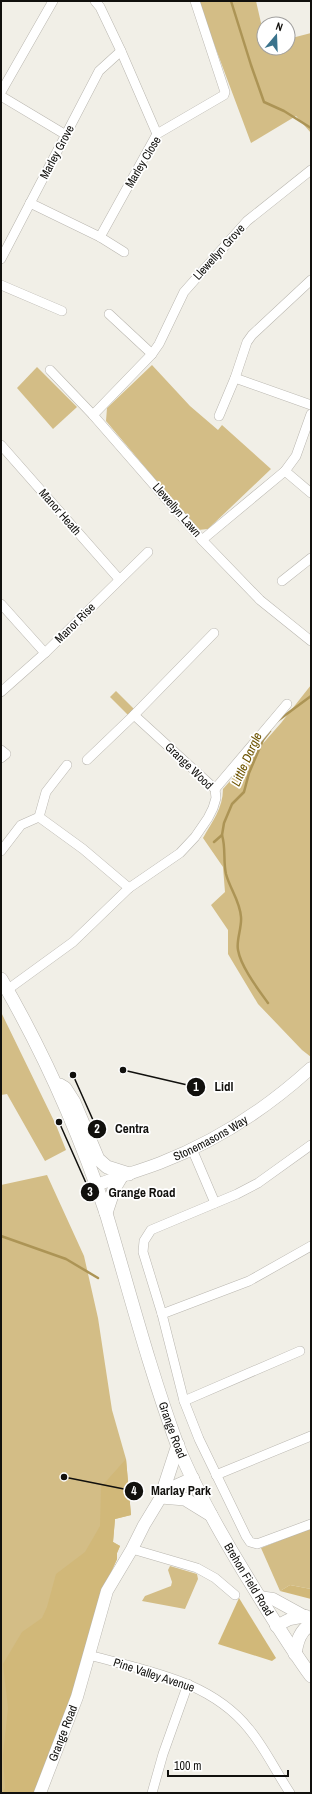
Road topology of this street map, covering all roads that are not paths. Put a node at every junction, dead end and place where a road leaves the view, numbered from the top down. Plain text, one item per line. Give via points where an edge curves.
1 (53, 1) edge
2 (95, 1) edge
3 (195, 1) edge
4 (121, 51) junction
5 (1, 92) edge
6 (1, 96) edge
7 (157, 134) junction
8 (66, 135) junction
9 (311, 170) edge
10 (30, 203) junction
11 (100, 237) junction
12 (124, 252) dead end
13 (1, 259) edge
14 (311, 280) edge
15 (1, 285) edge
16 (62, 311) dead end
17 (109, 314) dead end
18 (152, 354) junction
19 (50, 370) dead end
20 (235, 378) junction
21 (311, 405) edge
22 (311, 414) edge
23 (93, 415) junction
24 (219, 416) dead end
25 (1, 445) edge
26 (285, 471) junction
27 (311, 493) edge
28 (202, 540) junction
29 (148, 552) dead end
30 (311, 558) edge
31 (119, 579) junction
32 (282, 581) dead end
33 (1, 604) edge
34 (214, 633) dead end
35 (311, 641) edge
36 (44, 653) junction
37 (1, 692) edge
38 (287, 704) dead end
39 (134, 716) junction
40 (87, 760) dead end
41 (67, 765) dead end
42 (215, 789) junction
43 (39, 817) junction
44 (1, 851) edge
45 (129, 888) junction
46 (4, 984) edge
47 (311, 1068) edge
48 (54, 1081) junction
49 (311, 1145) edge
50 (192, 1149) junction
51 (125, 1175) junction
52 (96, 1185) junction
53 (214, 1203) junction
54 (106, 1213) junction
55 (311, 1246) edge
56 (162, 1314) junction
57 (300, 1352) dead end
58 (184, 1400) junction
59 (311, 1436) edge
60 (178, 1445) junction
61 (216, 1475) junction
62 (193, 1478) junction
63 (161, 1497) junction
64 (211, 1515) junction
65 (311, 1524) edge
66 (132, 1549) junction
67 (234, 1595) dead end
68 (259, 1597) junction
69 (309, 1618) edge
70 (276, 1626) junction
71 (295, 1654) junction
72 (89, 1655) junction
73 (311, 1676) edge
74 (188, 1684) junction
75 (40, 1793) edge
76 (152, 1793) edge
77 (290, 1793) edge

1 - 5 street
2 - 4 street
3 - 7 street, Marley Close via 226,92
4 - 7 street
4 - 8 street, Marley Grove via 99,72
6 - 8 street
7 - 11 street, Marley Close
8 - 10 street, Marley Grove
9 - 18 street, Llewellyn Grove via 247,221 184,292
10 - 11 street
10 - 13 street, Marley Grove
11 - 12 street
14 - 20 street via 252,335 247,342
15 - 16 street
17 - 18 street
18 - 23 street, Llewellyn Grove
19 - 23 street, Llewellyn Lawn
20 - 21 street
20 - 24 street
22 - 26 street via 296,456
23 - 28 street, Llewellyn Lawn
25 - 31 street, Manor Heath
26 - 27 street
26 - 28 street
28 - 35 street, Llewellyn Lawn via 260,600
29 - 31 street, Manor Rise
30 - 32 street
31 - 36 street, Manor Rise
33 - 36 street
34 - 39 street
36 - 37 street, Manor Rise
38 - 42 street
39 - 40 street
39 - 42 street, Grange Wood
41 - 43 street via 46,792
42 - 45 street, Grange Wood via 213,808 195,837 180,853
43 - 44 street via 21,826
43 - 45 street via 83,849
45 - 46 street, Grange Wood via 74,942
46 - 48 main road, Grange Road
47 - 50 street, Stonemasons Way via 282,1094 248,1118
48 - 51 main road via 65,1088 74,1102 93,1149 102,1164
48 - 52 main road, Grange Road
49 - 53 street via 258,1183
50 - 51 street, Stonemasons Way
50 - 53 street
51 - 52 street, Stonemasons Way
51 - 54 main road via 114,1189
52 - 54 main road, Grange Road
53 - 56 street via 151,1230 144,1241 143,1252
54 - 60 main road, Grange Road via 155,1382
55 - 56 street via 249,1280
56 - 58 street
57 - 58 street
58 - 61 street
59 - 61 street
60 - 62 main road, Grange Road
60 - 63 main road
61 - 65 street via 250,1542 257,1544
62 - 63 street, Grange Road via 173,1487
62 - 64 main road, Brehon Field Road
63 - 64 main road via 185,1499
63 - 66 street, Grange Road
64 - 68 main road, Brehon Field Road
66 - 67 street via 197,1568 216,1578
66 - 72 street, Grange Road via 107,1591
68 - 69 street via 273,1599
68 - 70 main road, Brehon Field Road
69 - 70 street via 290,1619
69 - 71 main road via 299,1637
70 - 71 main road, Brehon Field Road
71 - 73 main road, Brehon Field Road
72 - 74 street, Pine Valley Avenue
72 - 75 street, Grange Road via 76,1701
74 - 76 street
74 - 77 street, Pine Valley Avenue via 217,1699 239,1718 254,1736

